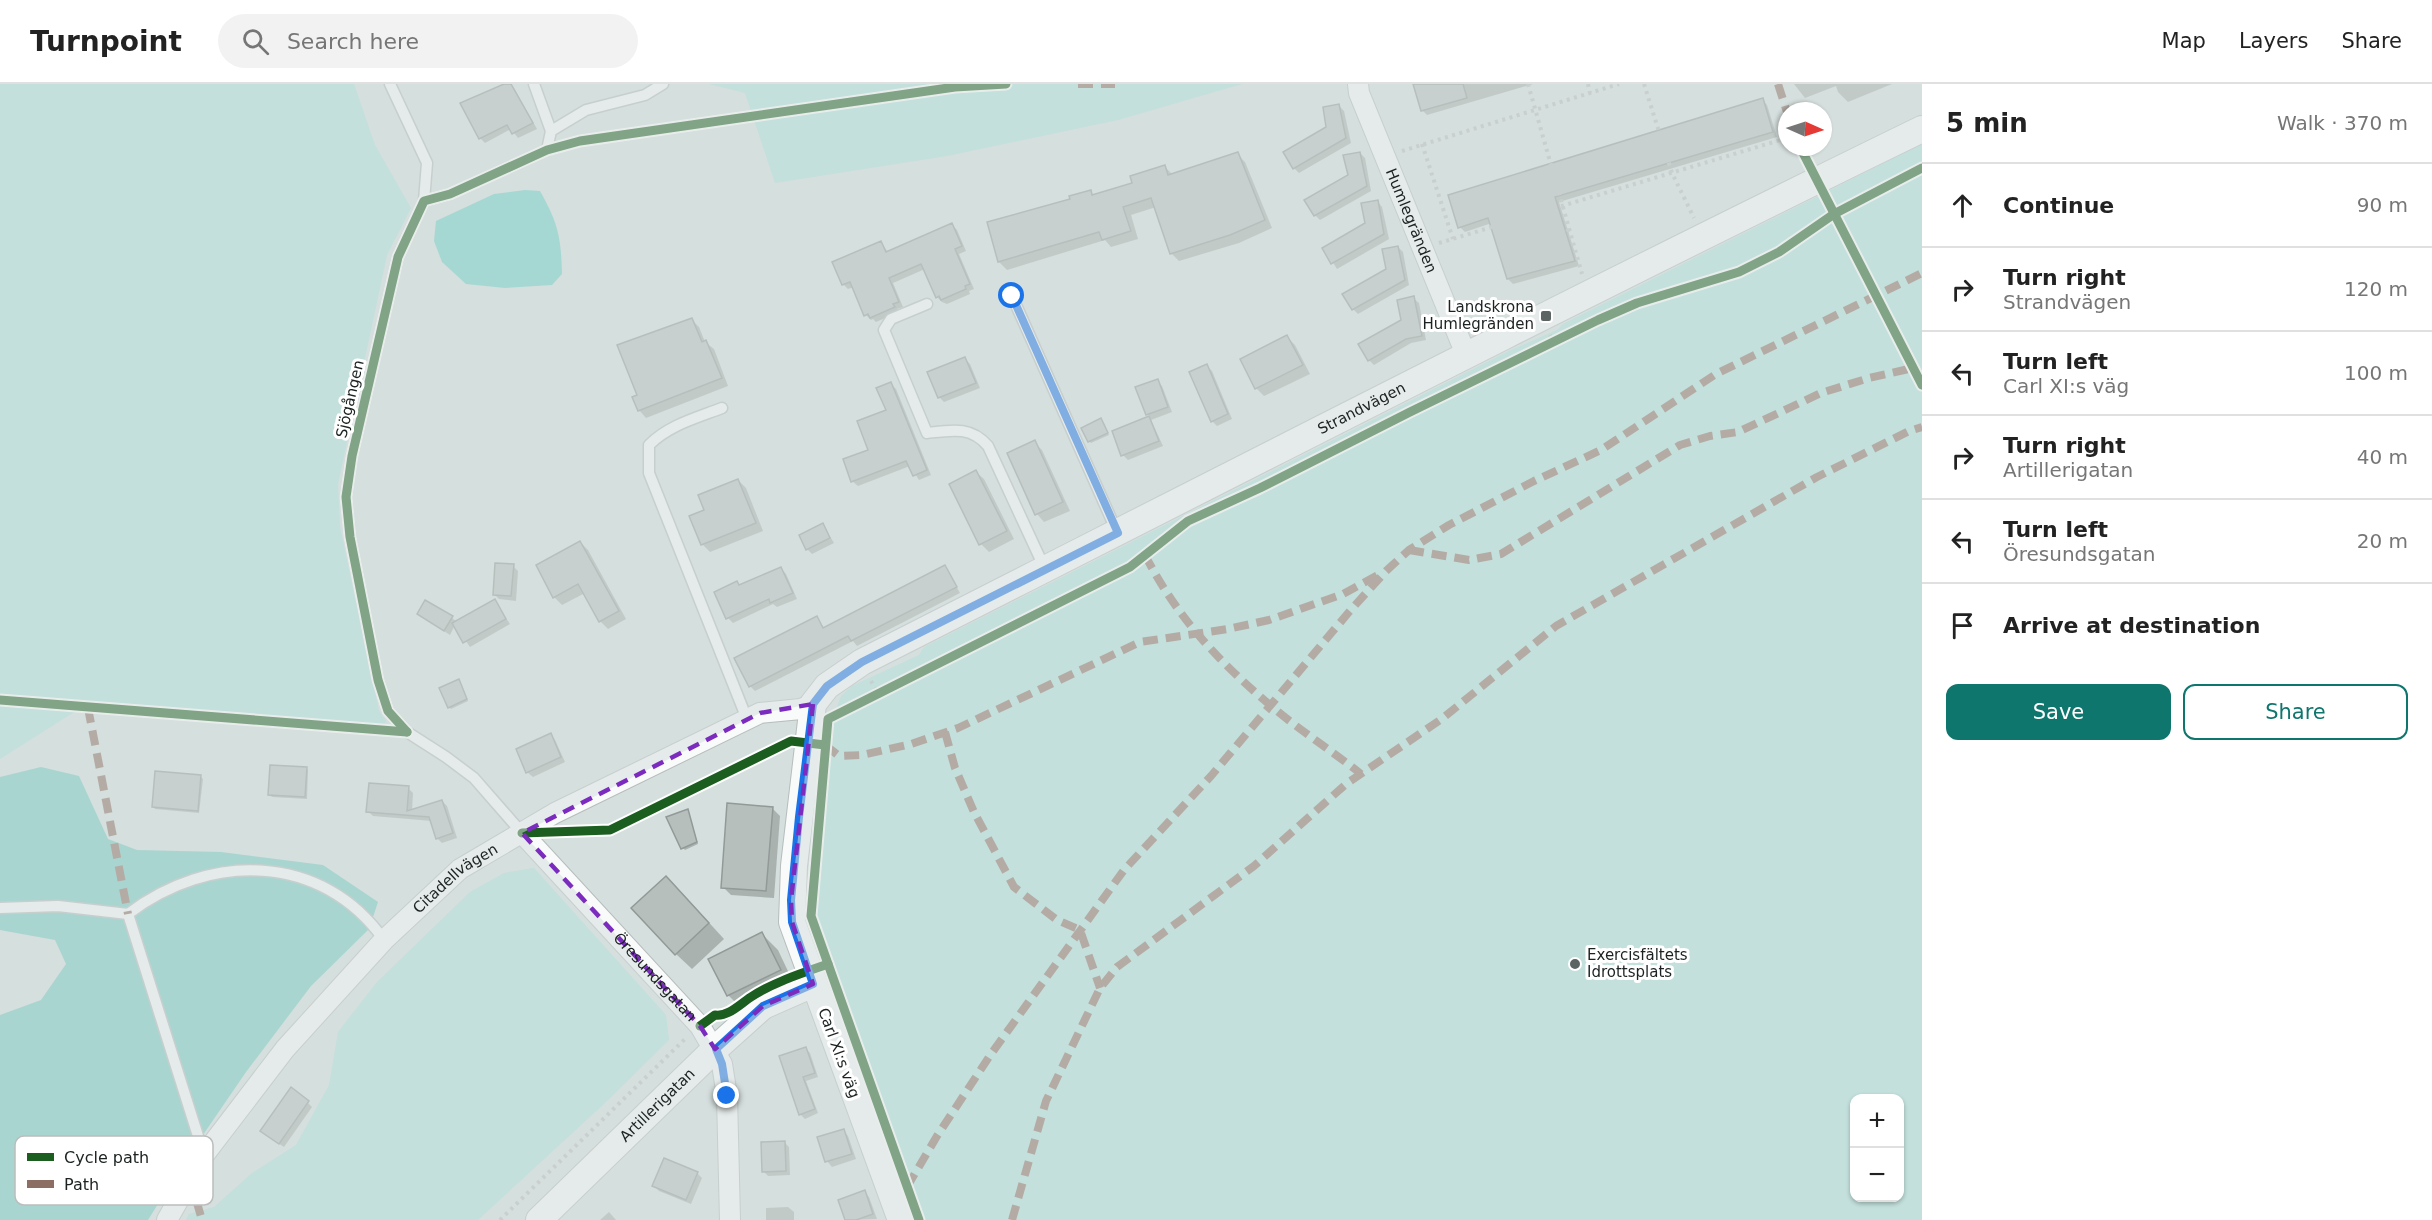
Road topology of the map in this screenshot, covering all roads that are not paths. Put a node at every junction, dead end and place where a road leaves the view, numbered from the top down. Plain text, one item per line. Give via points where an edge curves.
1 (390, 84) edge
2 (534, 84) edge
3 (663, 84) edge
4 (1358, 84) edge
5 (1922, 129) edge
6 (551, 131) junction
7 (424, 201) junction
8 (1012, 296) dead end
9 (927, 304) dead end
10 (1467, 357) junction
11 (722, 408) dead end
12 (1118, 533) junction
13 (1045, 569) junction
14 (813, 704) junction
15 (747, 719) junction
16 (522, 834) junction
17 (0, 908) edge
18 (128, 914) junction
19 (384, 940) junction
20 (813, 984) junction
21 (716, 1049) junction
22 (198, 1136) edge
23 (213, 1143) edge
24 (175, 1205) edge
25 (167, 1220) edge
26 (539, 1220) edge
27 (730, 1220) edge
28 (901, 1220) edge

1 - 7 lane via 427,163
2 - 6 lane
3 - 6 lane via 645,95 586,110
4 - 10 street, Humlegränden
5 - 10 street, Strandvägen via 1685,244
6 - 7 lane via 547,150 450,194
7 - 16 lane, Sjögången via 398,257 352,456 346,497 350,537 378,680 388,711 406,732 474,778
8 - 12 lane
9 - 13 lane via 891,319 884,330 927,433 968,431 980,436
10 - 12 street, Strandvägen
11 - 15 lane via 661,433 649,445 649,474
12 - 13 street, Strandvägen
13 - 14 street, Strandvägen via 862,662 827,686
14 - 15 street, Citadellvägen
14 - 20 street, Carl XI:s väg via 791,900 792,922
15 - 16 street, Citadellvägen via 555,813
16 - 19 street, Citadellvägen via 460,869
16 - 21 street, Öresundsgatan via 700,1026
17 - 18 lane via 58,906
18 - 19 lane via 184,881 227,871 260,870 320,885 349,902
18 - 22 lane
19 - 23 street, Citadellvägen via 285,1048
20 - 21 street, Artillerigatan via 763,1006
20 - 28 street, Carl XI:s väg
21 - 26 street, Artillerigatan
21 - 27 street, Öresundsgatan via 727,1096
24 - 25 street, Citadellvägen

